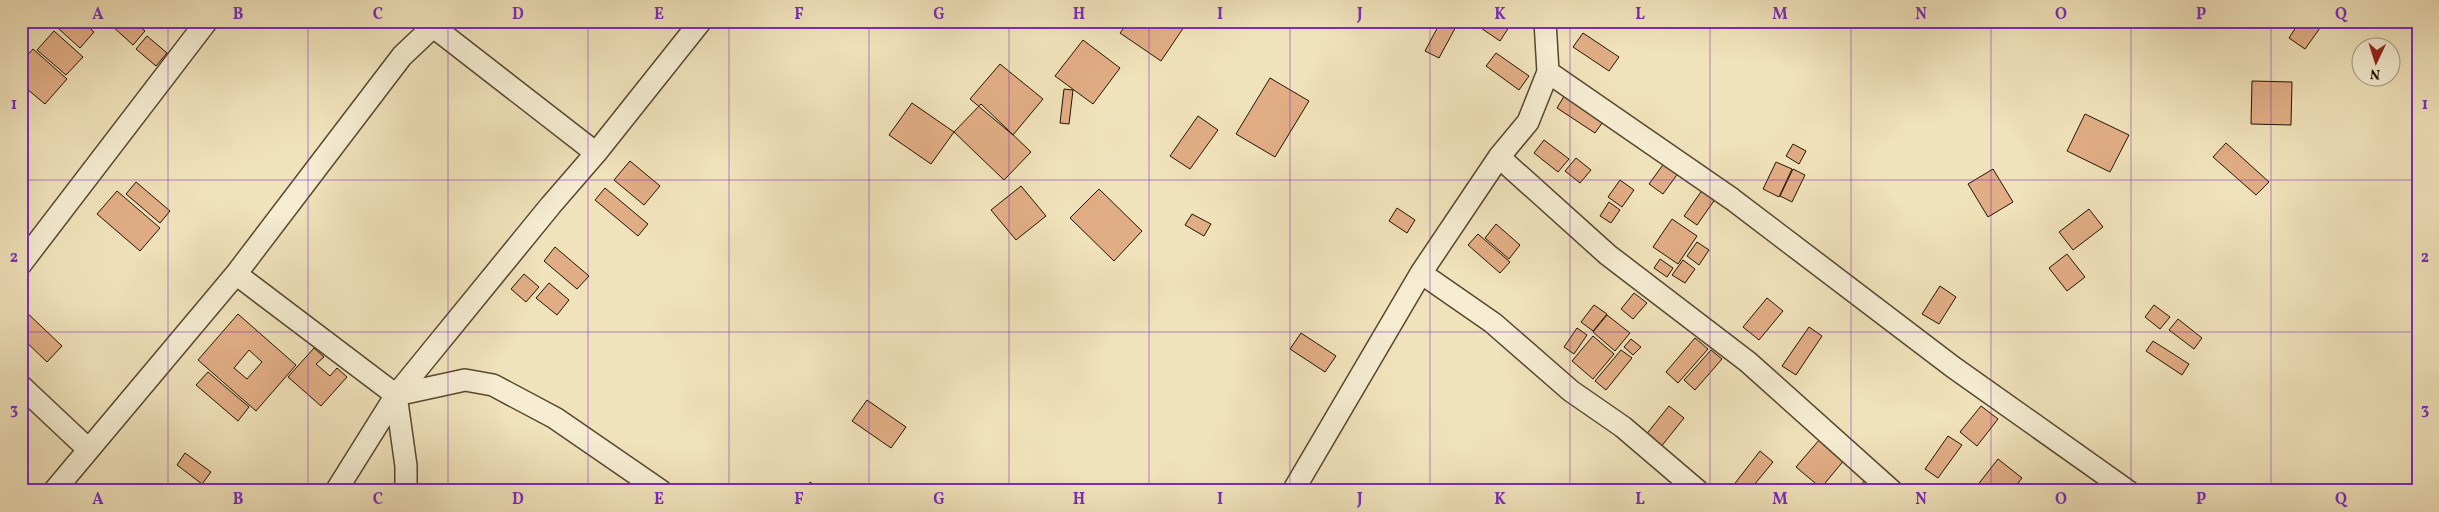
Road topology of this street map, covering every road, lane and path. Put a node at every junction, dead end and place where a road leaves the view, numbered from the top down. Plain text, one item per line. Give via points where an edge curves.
1 (207, 21) edge
2 (700, 21) edge
3 (1545, 21) edge
4 (433, 24) edge
5 (1548, 72) junction
6 (596, 153) junction
7 (1498, 157) junction
8 (21, 264) edge
9 (1421, 273) junction
10 (236, 274) junction
11 (21, 386) edge
12 (396, 396) junction
13 (88, 449) junction
14 (54, 491) edge
15 (336, 491) edge
16 (406, 491) edge
17 (661, 491) edge
18 (1293, 491) edge
19 (1698, 491) edge
20 (1892, 491) edge
21 (2128, 491) edge

1 - 8 street
2 - 6 street
3 - 5 street
4 - 6 street
4 - 10 street via 402,56
5 - 7 street via 1528,122
5 - 21 street via 1732,199 1953,368
6 - 12 street
7 - 9 street
7 - 20 street via 1608,255 1748,362
9 - 18 street
9 - 19 street via 1493,323 1571,391 1623,427
10 - 12 street
10 - 13 street
11 - 13 street
12 - 15 street
12 - 16 street via 406,466
12 - 17 street via 466,380 492,385 555,418
13 - 14 street

